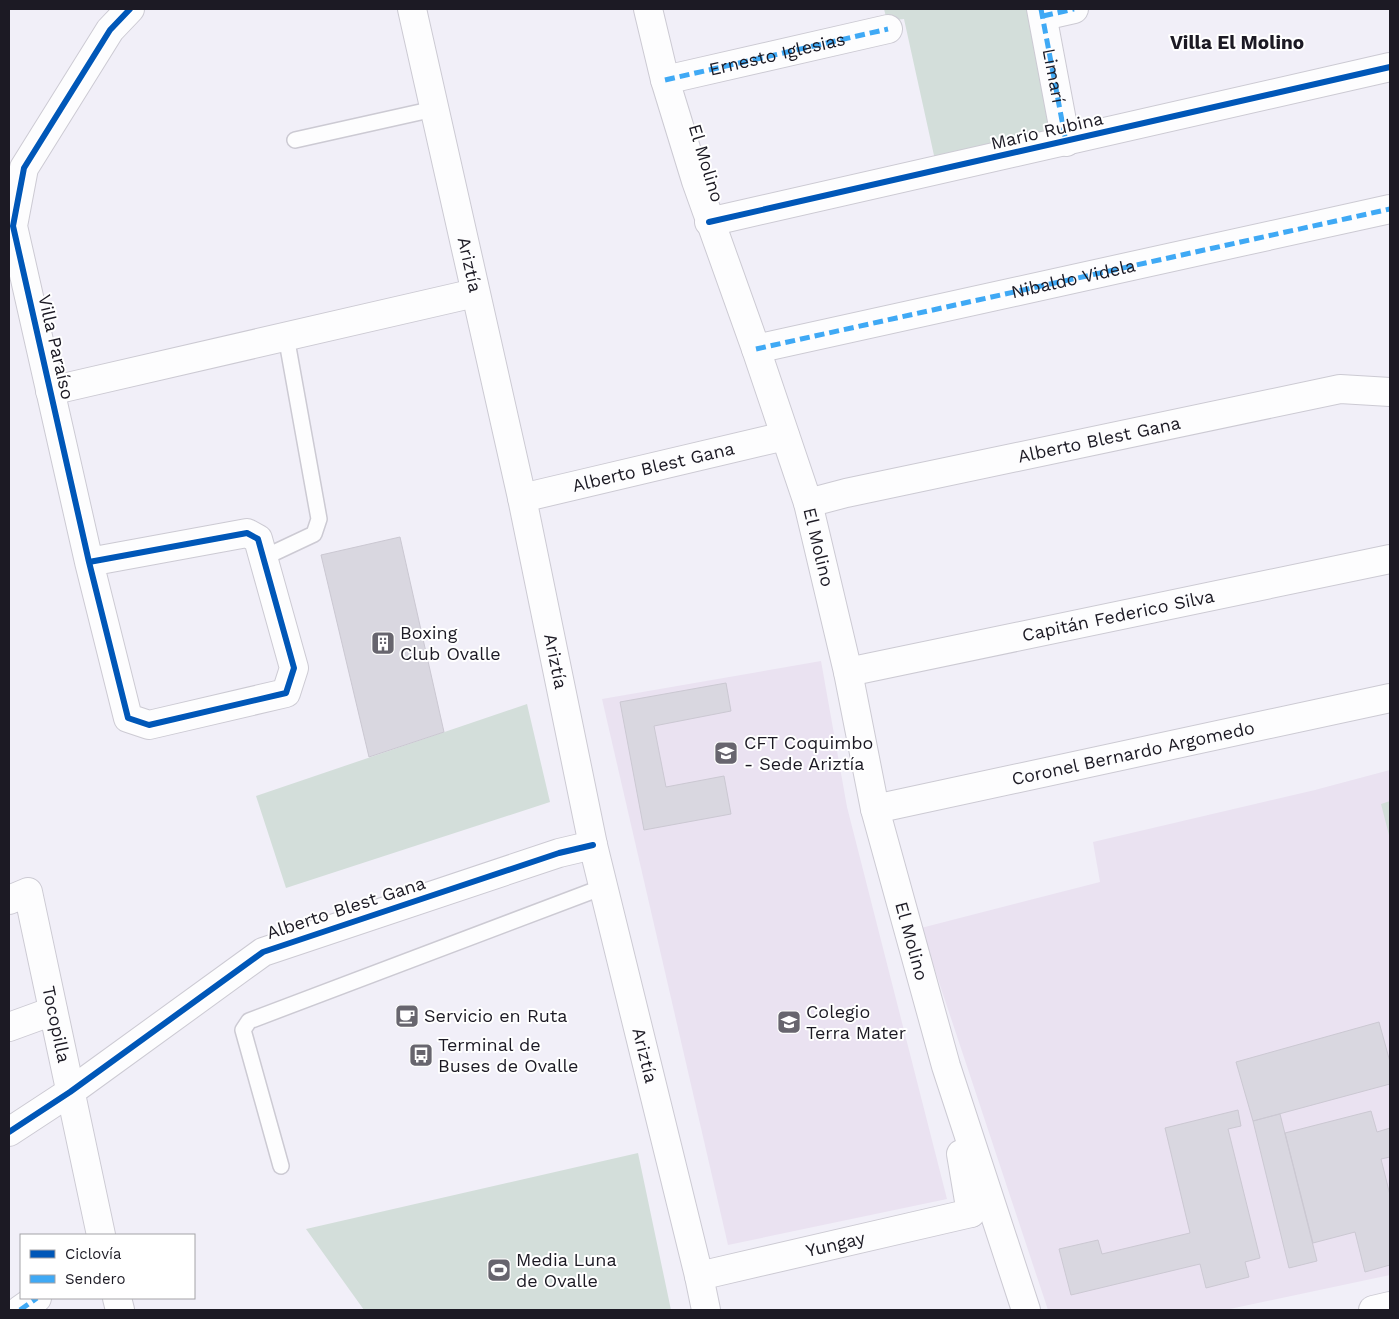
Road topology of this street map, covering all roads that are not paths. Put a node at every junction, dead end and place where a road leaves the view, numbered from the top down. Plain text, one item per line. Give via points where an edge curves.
1 (130, 9) edge
2 (412, 9) edge
3 (648, 9) edge
4 (1074, 9) edge
5 (1042, 12) edge
6 (888, 29) dead end
7 (1390, 67) edge
8 (665, 80) junction
9 (434, 109) junction
10 (295, 140) dead end
11 (1066, 142) junction
12 (1390, 209) edge
13 (710, 222) junction
14 (475, 293) junction
15 (286, 336) junction
16 (756, 349) junction
17 (50, 391) junction
18 (1390, 392) edge
19 (785, 436) junction
20 (522, 498) junction
21 (808, 504) junction
22 (263, 558) junction
23 (1390, 559) edge
24 (89, 562) junction
25 (848, 672) junction
26 (1390, 698) edge
27 (875, 808) junction
28 (593, 845) junction
29 (603, 887) junction
30 (9, 900) edge
31 (53, 1011) junction
32 (9, 1027) edge
33 (946, 1066) junction
34 (70, 1092) junction
35 (9, 1132) edge
36 (281, 1166) dead end
37 (971, 1213) joint
38 (101, 1234) edge
39 (699, 1276) junction
40 (36, 1299) edge
41 (1390, 1306) edge
42 (20, 1310) edge
43 (706, 1310) edge
44 (1026, 1310) edge
45 (1373, 1310) edge

1 - 17 street, Villa Paraíso via 110,30 24,168 12,226
2 - 9 street, Ariztía
3 - 8 street, El Molino
4 - 5 street
5 - 11 street, Limarí
6 - 8 street, Ernesto Iglesias
7 - 11 street, Mario Rubina
8 - 13 street, El Molino
9 - 10 lane
9 - 14 street, Ariztía
11 - 13 street, Mario Rubina
12 - 16 street, Nibaldo Videla
13 - 16 street, El Molino
14 - 15 street, Villa Paraíso
14 - 20 street, Ariztía
15 - 17 street, Villa Paraíso
15 - 22 lane via 319,519 314,534
16 - 19 street, El Molino
17 - 24 street, Villa Paraíso
18 - 21 street, Alberto Blest Gana via 1340,389 846,493
19 - 20 street, Alberto Blest Gana
19 - 21 street, El Molino
20 - 28 street, Ariztía
21 - 25 street, El Molino
22 - 24 street via 258,539 247,533
22 - 24 street, Villa Paraíso via 294,668 286,693 149,725 128,718
23 - 25 street, Capitán Federico Silva
25 - 27 street, El Molino
26 - 27 street, Coronel Bernardo Argomedo
27 - 33 street, El Molino
28 - 29 street, Ariztía
28 - 34 street, Alberto Blest Gana via 559,853 263,952
29 - 36 lane via 249,1021 243,1030
29 - 39 street, Ariztía
30 - 31 street, Tocopilla via 28,892
31 - 32 street
31 - 34 street, Tocopilla
33 - 37 street, El Molino
33 - 44 street, El Molino
34 - 35 street, Alberto Blest Gana
34 - 38 street, Tocopilla
37 - 39 street, Yungay
39 - 43 street, Ariztía
40 - 42 street
41 - 45 street

